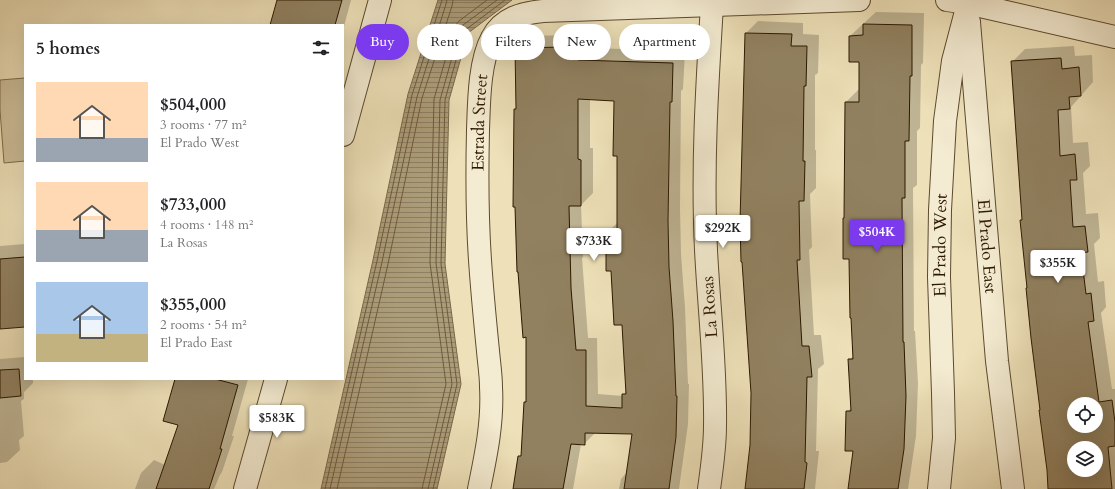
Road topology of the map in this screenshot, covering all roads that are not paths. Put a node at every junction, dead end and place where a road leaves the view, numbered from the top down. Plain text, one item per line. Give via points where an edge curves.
1 (380, 0) edge
2 (859, 0) edge
3 (963, 1) edge
4 (712, 5) junction
5 (1115, 36) edge
6 (344, 131) edge
7 (276, 380) edge
8 (245, 489) edge
9 (479, 489) edge
10 (709, 489) edge
11 (939, 489) edge
12 (1013, 489) edge

1 - 6 street
2 - 4 street, Estrada Street
3 - 5 street
3 - 11 street, El Prado West via 945,122 940,210 938,277 944,423
3 - 12 street, El Prado East via 997,361
4 - 9 street, Estrada Street via 531,12 508,20 491,39 483,64 478,113 480,259 492,387 491,420
4 - 10 street, La Rosas via 704,171 715,426
7 - 8 street

